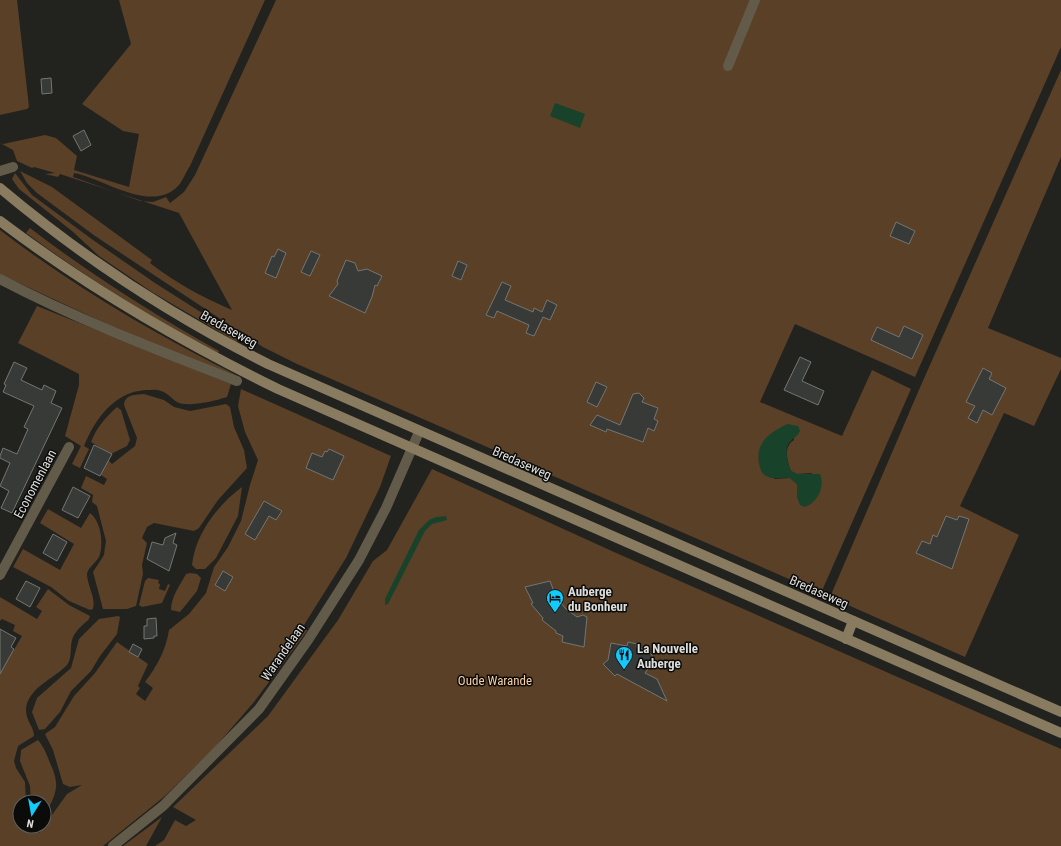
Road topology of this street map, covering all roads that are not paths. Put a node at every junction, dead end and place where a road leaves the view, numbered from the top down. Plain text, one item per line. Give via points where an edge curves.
1 (755, 0) edge
2 (728, 66) dead end
3 (13, 167) dead end
4 (0, 171) edge
5 (0, 188) edge
6 (0, 221) edge
7 (0, 279) edge
8 (237, 381) dead end
9 (419, 432) junction
10 (69, 447) dead end
11 (412, 448) junction
12 (0, 575) edge
13 (751, 576) junction
14 (741, 593) junction
15 (853, 621) junction
16 (846, 639) junction
17 (1061, 712) edge
18 (1061, 733) edge
19 (113, 846) edge

1 - 2 street
3 - 4 street
5 - 9 main road, Bredaseweg via 65,240 180,316 268,364
6 - 11 main road via 106,295 174,335 278,389
7 - 8 street via 99,327
9 - 11 street, Warandelaan
9 - 13 main road, Bredaseweg
10 - 12 street, Economenlaan
11 - 14 main road
11 - 19 street, Warandelaan via 386,508 359,560 308,640 259,709 163,806
13 - 14 main road via 734,580
13 - 15 main road, Bredaseweg
14 - 16 main road
15 - 16 main road
15 - 17 main road, Bredaseweg
16 - 18 main road

